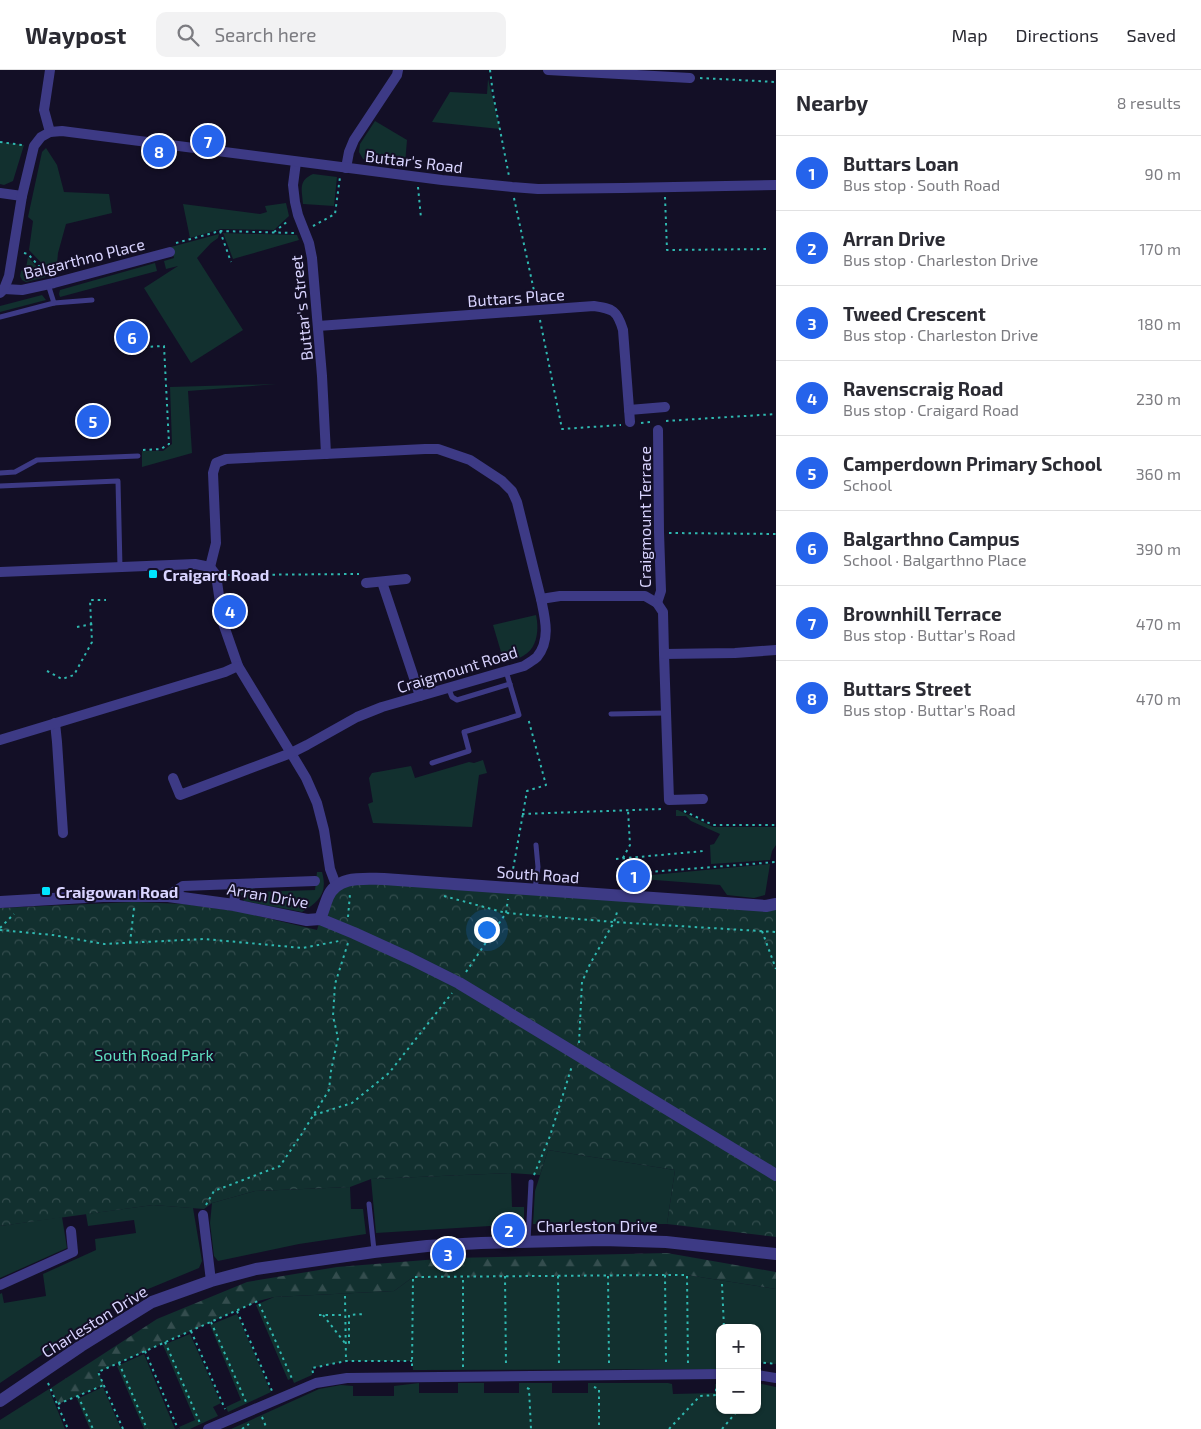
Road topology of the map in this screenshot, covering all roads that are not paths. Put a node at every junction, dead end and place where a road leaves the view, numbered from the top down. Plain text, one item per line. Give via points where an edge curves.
1 (50, 70) edge
2 (398, 70) edge
3 (548, 70) edge
4 (573, 71) edge
5 (690, 78) road end
6 (50, 132) junction
7 (296, 162) junction
8 (346, 168) junction
9 (776, 185) edge
10 (0, 193) edge
11 (22, 196) junction
12 (170, 252) road end
13 (51, 284) junction
14 (2, 291) edge
15 (92, 300) dead end
16 (54, 303) junction
17 (0, 317) edge
18 (318, 326) junction
19 (665, 407) dead end
20 (629, 410) junction
21 (629, 424) road end
22 (657, 426) road end
23 (326, 454) junction
24 (138, 456) road end
25 (0, 473) edge
26 (0, 486) edge
27 (120, 567) junction
28 (213, 571) junction
29 (0, 572) edge
30 (406, 579) dead end
31 (382, 582) junction
32 (366, 583) road end
33 (541, 599) junction
34 (657, 603) junction
35 (776, 650) edge
36 (664, 654) junction
37 (238, 666) junction
38 (506, 671) junction
39 (510, 684) junction
40 (448, 688) junction
41 (420, 696) junction
42 (666, 713) junction
43 (611, 714) dead end
44 (55, 723) junction
45 (0, 740) edge
46 (291, 753) junction
47 (432, 763) dead end
48 (173, 778) dead end
49 (703, 799) dead end
50 (63, 833) dead end
51 (536, 845) dead end
52 (315, 881) dead end
53 (236, 884) junction
54 (336, 885) junction
55 (535, 890) junction
56 (168, 896) junction
57 (0, 902) edge
58 (776, 904) edge
59 (234, 905) junction
60 (320, 919) junction
61 (776, 1175) edge
62 (532, 1182) road end
63 (369, 1204) dead end
64 (203, 1215) road end
65 (70, 1231) dead end
66 (528, 1242) junction
67 (374, 1252) junction
68 (776, 1254) edge
69 (211, 1281) junction
70 (0, 1285) edge
71 (716, 1374) edge
72 (761, 1376) edge
73 (776, 1378) edge
74 (0, 1401) edge
75 (204, 1427) edge

1 - 6 street via 44,110
2 - 8 street via 354,140
3 - 4 street
4 - 5 street
6 - 7 street, Buttar's Road
6 - 11 street via 34,146
7 - 8 street, Buttar's Road
7 - 18 street, Buttar's Street via 294,202 312,258
8 - 9 street, Buttar's Road via 538,189
10 - 11 street
11 - 14 street via 9,276
12 - 13 street, Balgarthno Place
13 - 14 street, Balgarthno Place
13 - 16 lane
15 - 16 lane
16 - 17 lane
18 - 20 street, Buttars Place via 594,306 610,308 620,318 623,330
18 - 23 street, Buttar's Street
19 - 20 street
20 - 21 street, Buttars Place
22 - 34 street, Craigmount Terrace via 661,590
23 - 28 street via 226,459 216,463 213,473 216,543
23 - 33 street via 438,450 470,460 486,470 512,491 517,502
24 - 25 lane via 36,460 15,472
26 - 27 lane via 118,481
27 - 28 street via 195,564
27 - 29 street
28 - 37 street via 224,623
30 - 31 street
31 - 32 street
31 - 41 street
33 - 34 street via 645,596
33 - 38 street, Craigmount Road via 546,620 543,646 536,658 524,666
34 - 36 street via 663,612
35 - 36 street
36 - 42 street
37 - 44 street
37 - 46 street
38 - 39 lane
38 - 40 street, Craigmount Road
39 - 40 lane via 457,700
39 - 47 lane via 519,716 464,732 470,751
40 - 41 street, Craigmount Road
41 - 46 street, Craigmount Road via 357,717
42 - 43 lane
42 - 49 street via 669,800
44 - 45 street
44 - 50 street
46 - 48 street, Craigmount Road via 180,795
46 - 54 street via 317,803
51 - 55 lane
52 - 53 street
53 - 56 street via 184,886
53 - 59 street
54 - 55 street, South Road via 348,880 384,879
54 - 60 street via 328,895
55 - 58 street, South Road via 766,906
56 - 57 street
56 - 59 street, Arran Drive
59 - 60 street, Arran Drive via 307,920
60 - 61 street, Arran Drive via 351,938 411,959 459,983
62 - 66 lane
63 - 67 lane
64 - 69 street
65 - 70 street via 73,1252
66 - 67 street, Charleston Drive
66 - 68 street, Charleston Drive via 666,1242
67 - 69 street, Charleston Drive via 256,1269
69 - 74 street, Charleston Drive via 152,1302
71 - 75 street via 347,1378 316,1383 230,1420
72 - 73 street

